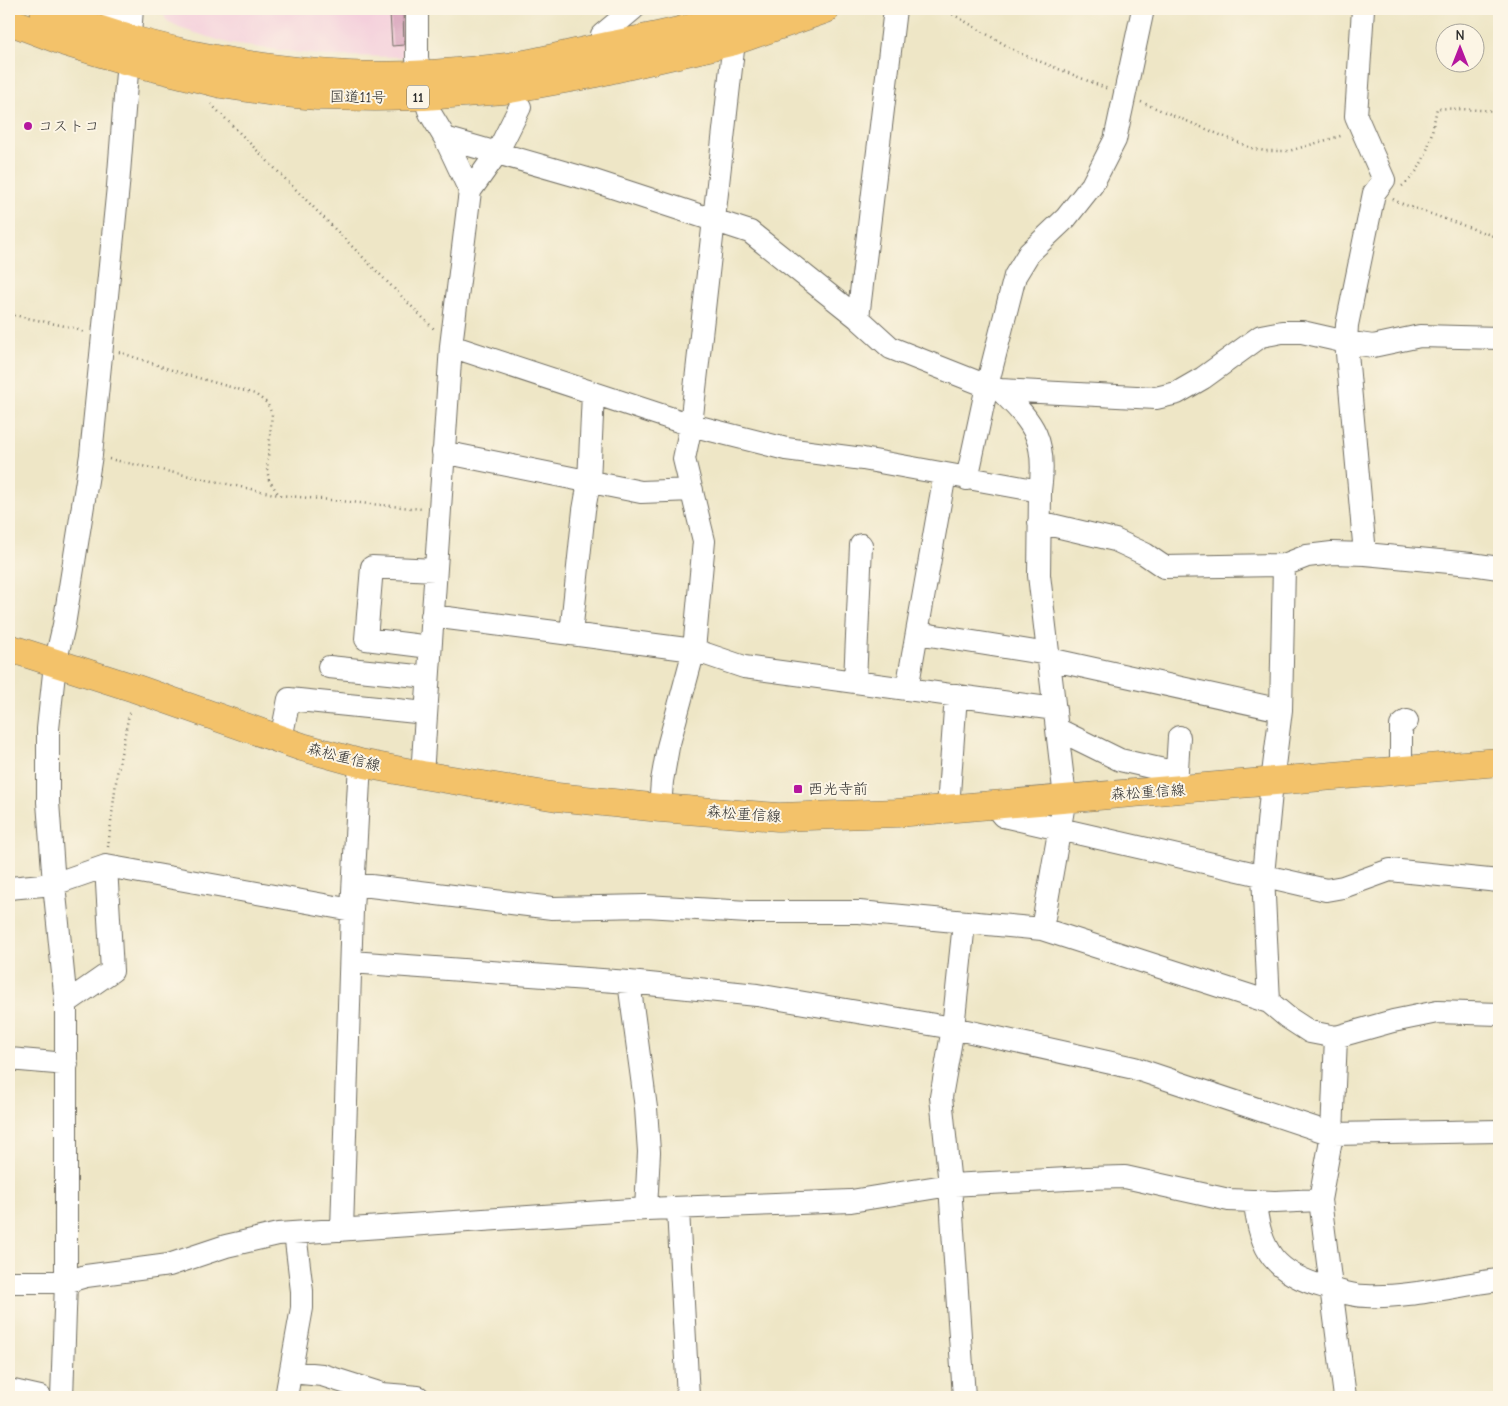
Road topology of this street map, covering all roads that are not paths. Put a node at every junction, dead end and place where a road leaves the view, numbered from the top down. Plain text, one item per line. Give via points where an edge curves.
1 (44, 9) edge
2 (111, 9) edge
3 (132, 9) edge
4 (417, 9) edge
5 (633, 9) edge
6 (826, 9) edge
7 (895, 9) edge
8 (1143, 9) edge
9 (1363, 9) edge
10 (739, 18) edge
11 (9, 21) edge
12 (604, 47) junction
13 (129, 50) junction
14 (422, 86) junction
15 (520, 107) dead end
16 (445, 138) junction
17 (497, 153) junction
18 (470, 190) junction
19 (713, 221) junction
20 (858, 318) junction
21 (1499, 338) edge
22 (1346, 342) junction
23 (451, 346) junction
24 (994, 388) junction
25 (593, 393) junction
26 (691, 425) junction
27 (443, 452) junction
28 (945, 474) junction
29 (967, 479) junction
30 (589, 482) junction
31 (692, 490) junction
32 (1040, 491) junction
33 (1039, 522) junction
34 (861, 545) dead end
35 (1365, 554) junction
36 (1284, 564) junction
37 (1499, 568) edge
38 (435, 570) junction
39 (432, 616) junction
40 (917, 633) junction
41 (572, 634) junction
42 (430, 646) junction
43 (9, 648) edge
44 (694, 650) junction
45 (1049, 657) junction
46 (55, 664) junction
47 (330, 667) dead end
48 (428, 677) junction
49 (854, 682) junction
50 (907, 689) junction
51 (956, 695) junction
52 (1281, 710) junction
53 (426, 713) junction
54 (1056, 719) junction
55 (1407, 721) dead end
56 (1179, 737) dead end
57 (281, 739) junction
58 (360, 762) junction
59 (1499, 762) edge
60 (1401, 771) junction
61 (422, 775) junction
62 (1176, 781) junction
63 (1272, 782) junction
64 (1065, 798) junction
65 (994, 804) junction
66 (660, 808) junction
67 (948, 808) junction
68 (1060, 828) junction
69 (106, 866) junction
70 (1263, 875) junction
71 (1499, 881) edge
72 (54, 884) junction
73 (354, 884) junction
74 (9, 888) edge
75 (352, 910) junction
76 (964, 922) junction
77 (1042, 930) junction
78 (350, 962) junction
79 (629, 982) junction
80 (1269, 1002) junction
81 (66, 1003) junction
82 (1499, 1014) edge
83 (953, 1028) junction
84 (1336, 1037) junction
85 (9, 1059) edge
86 (67, 1064) junction
87 (1499, 1131) edge
88 (1332, 1134) junction
89 (950, 1185) junction
90 (1320, 1200) junction
91 (1255, 1201) junction
92 (646, 1209) junction
93 (678, 1209) junction
94 (342, 1230) junction
95 (295, 1233) junction
96 (1499, 1280) edge
97 (9, 1282) edge
98 (66, 1282) junction
99 (1332, 1289) junction
100 (291, 1372) junction
101 (9, 1390) edge
102 (40, 1397) edge
103 (62, 1397) edge
104 (286, 1397) edge
105 (418, 1397) edge
106 (688, 1397) edge
107 (964, 1397) edge
108 (1346, 1397) edge

1 - 13 main road, 国道11号 / 11
2 - 13 street
3 - 13 street
4 - 14 street via 417,58
5 - 12 street via 602,35
6 - 10 main road, 国道11号 / 11
7 - 20 street
8 - 24 street via 1115,140 1092,185 1066,218 1029,252 1015,276
9 - 22 street via 1356,116 1380,185 1374,193
10 - 12 main road, 国道11号 / 11
10 - 14 main road, 国道11号 / 11 via 587,75 504,90
10 - 19 street
11 - 13 main road, 国道11号 / 11 via 65,42
12 - 14 main road, 国道11号 / 11
13 - 14 main road, 国道11号 / 11 via 221,84 274,92 346,97
13 - 46 street via 91,455
14 - 16 street via 430,113
15 - 17 street
16 - 17 street
16 - 18 street
17 - 18 street
17 - 19 street
18 - 23 street
19 - 20 street via 750,232
19 - 26 street
20 - 24 street via 892,348
21 - 22 street via 1420,336 1373,346
22 - 24 street via 1302,332 1262,336 1203,378 1177,393 1156,398
22 - 35 street
23 - 25 street
23 - 27 street
24 - 29 street
24 - 32 street via 1022,412 1039,438 1042,453
25 - 26 street
25 - 30 street
26 - 28 street via 786,449 863,458
26 - 31 street via 684,459
27 - 30 street
27 - 38 street
28 - 29 street
28 - 40 street
29 - 32 street
30 - 31 street via 641,492
30 - 41 street
31 - 44 street via 704,541
32 - 33 street
33 - 36 street via 1115,540 1164,567
33 - 45 street via 1039,575
34 - 49 street
35 - 36 street via 1306,556
35 - 37 street
36 - 52 street
38 - 39 street
38 - 42 street via 372,567 366,639
39 - 41 street
39 - 42 street
40 - 45 street
40 - 50 street
41 - 44 street
42 - 48 street
43 - 46 main road, 森松重信線
44 - 49 street via 744,667
44 - 66 street via 668,747
45 - 52 street
45 - 54 street
46 - 57 main road, 森松重信線
46 - 72 street via 48,729 48,802
47 - 48 street
48 - 53 street
49 - 50 street
50 - 51 street
51 - 54 street
51 - 67 street
52 - 63 street
53 - 57 street via 289,699
53 - 61 street
54 - 62 street via 1120,760
54 - 64 street
55 - 60 street via 1401,726
56 - 62 street
57 - 58 main road, 森松重信線
58 - 61 main road, 森松重信線
58 - 73 street
59 - 60 main road, 森松重信線
60 - 63 main road, 森松重信線
61 - 66 main road, 森松重信線 via 557,797
62 - 63 main road, 森松重信線
62 - 64 main road, 森松重信線
63 - 70 street
64 - 65 main road, 森松重信線
64 - 68 street
65 - 67 main road, 森松重信線
65 - 68 street via 1003,816
66 - 67 main road, 森松重信線 via 778,817
68 - 70 street
68 - 77 street
69 - 72 street
69 - 75 street
69 - 81 street via 112,971
70 - 71 street via 1326,890 1344,887 1390,870
70 - 80 street
72 - 74 street
72 - 81 street
73 - 75 street
73 - 76 street via 552,908 646,906 748,912 860,912
75 - 78 street
76 - 77 street
76 - 83 street
77 - 80 street
78 - 79 street
78 - 94 street
79 - 83 street via 758,995
79 - 92 street via 646,1108 649,1152
80 - 84 street via 1310,1032
81 - 86 street
82 - 84 street via 1437,1012
83 - 88 street via 1134,1068
83 - 89 street via 941,1097
84 - 88 street
85 - 86 street
86 - 98 street
87 - 88 street
88 - 90 street
89 - 91 street via 1125,1177 1230,1200
89 - 93 street via 851,1201
89 - 107 street
90 - 91 street
90 - 99 street
91 - 99 street via 1257,1223 1276,1262 1305,1282
92 - 93 street
92 - 94 street
93 - 106 street
94 - 95 street
95 - 98 street via 248,1240 169,1265 86,1276
95 - 100 street via 302,1308
96 - 99 street via 1383,1296 1349,1294
97 - 98 street
98 - 103 street
99 - 108 street
100 - 104 street
100 - 105 street via 322,1375 382,1394
101 - 102 street

